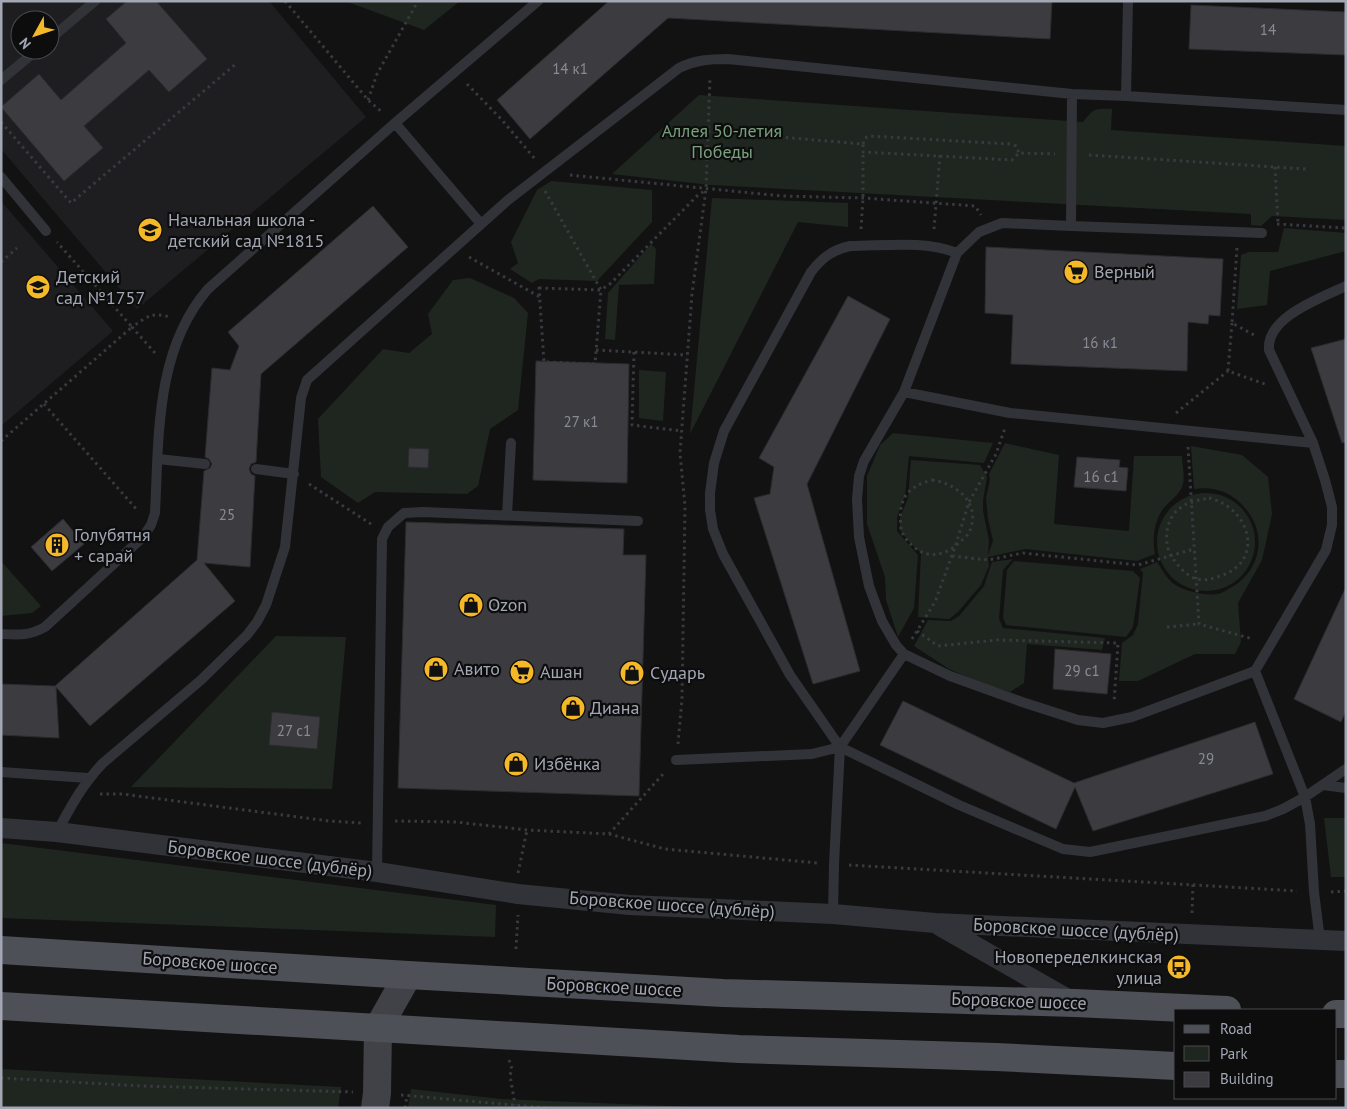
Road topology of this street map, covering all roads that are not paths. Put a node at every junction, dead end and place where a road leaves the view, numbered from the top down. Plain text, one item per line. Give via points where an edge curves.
1 (95, 1) edge
2 (538, 1) edge
3 (1128, 1) edge
4 (60, 31) edge
5 (25, 60) edge
6 (1, 80) edge
7 (1072, 94) junction
8 (1126, 96) junction
9 (1346, 110) edge
10 (395, 123) junction
11 (1, 178) edge
12 (481, 224) junction
13 (1071, 226) junction
14 (46, 230) road end
15 (1262, 233) road end
16 (957, 253) junction
17 (1346, 286) edge
18 (904, 392) junction
19 (511, 443) dead end
20 (1313, 443) junction
21 (158, 458) junction
22 (205, 464) dead end
23 (256, 470) dead end
24 (294, 474) junction
25 (507, 515) junction
26 (638, 521) dead end
27 (1, 634) edge
28 (904, 654) junction
29 (1255, 671) junction
30 (840, 747) junction
31 (676, 760) road end
32 (1346, 769) edge
33 (1, 772) edge
34 (88, 778) junction
35 (1323, 785) junction
36 (1346, 788) edge
37 (1305, 797) junction
38 (1, 828) edge
39 (57, 832) junction
40 (377, 872) junction
41 (833, 914) junction
42 (935, 924) junction
43 (1320, 940) junction
44 (1346, 941) edge
45 (1, 950) edge
46 (408, 976) junction
47 (1075, 1002) junction
48 (1, 1006) edge
49 (1208, 1009) edge
50 (378, 1028) junction
51 (1174, 1066) edge
52 (376, 1100) edge

1 - 4 lane
2 - 10 lane
3 - 8 lane
5 - 6 lane
7 - 8 lane
7 - 12 lane via 728,59 692,62 508,200
7 - 13 lane
8 - 9 lane
10 - 12 lane
10 - 21 lane via 197,302 178,337 168,368
11 - 14 lane
12 - 24 lane via 308,380 301,398
13 - 15 lane
13 - 16 lane via 1002,224 979,232
16 - 18 lane
16 - 30 lane via 922,246 850,246 838,248 827,255 811,272 724,431 714,463 710,510 713,529 723,554 790,675
17 - 20 lane via 1299,308 1275,329 1268,342
18 - 20 lane via 1010,414
18 - 28 lane via 864,461 857,499 859,537 869,586 882,621
19 - 25 lane
20 - 29 lane via 1332,507 1332,526 1326,550
21 - 22 lane
21 - 27 lane via 154,513 143,537 45,627 28,634
23 - 24 lane
24 - 34 lane via 285,547 257,622 201,680
25 - 26 lane
25 - 40 lane via 408,512 398,517 384,532
28 - 29 lane via 950,676 1022,702 1078,720 1103,723 1132,717
28 - 30 lane
29 - 37 lane
30 - 31 lane via 812,754
30 - 37 lane via 959,805 1063,849 1090,852 1265,816
30 - 41 lane
32 - 35 lane
33 - 34 lane
34 - 39 lane
35 - 36 lane
35 - 37 lane
37 - 43 lane
38 - 39 street, Боровское шоссе (дублёр)
39 - 40 street, Боровское шоссе (дублёр)
40 - 41 street, Боровское шоссе (дублёр) via 518,894 630,905
41 - 42 street, Боровское шоссе (дублёр)
42 - 43 street, Боровское шоссе (дублёр)
42 - 47 street
43 - 44 street, Боровское шоссе (дублёр)
45 - 46 main road, Боровское шоссе
46 - 47 main road, Боровское шоссе via 723,992
46 - 50 street
47 - 49 main road, Боровское шоссе
48 - 50 main road
50 - 51 main road via 739,1049
50 - 52 street

